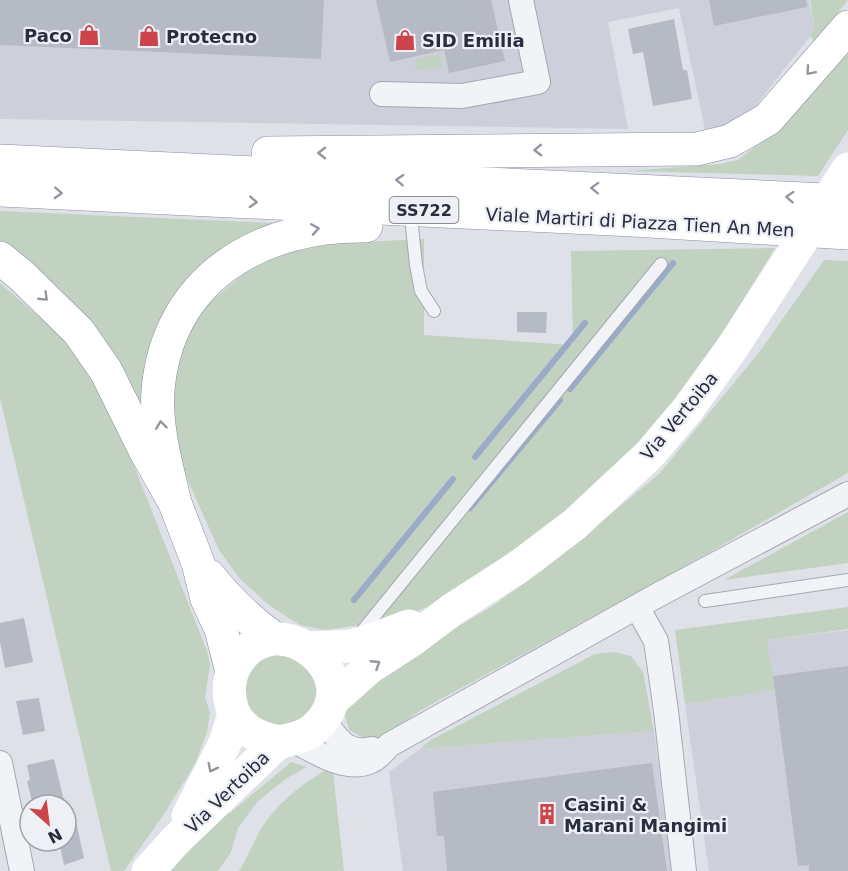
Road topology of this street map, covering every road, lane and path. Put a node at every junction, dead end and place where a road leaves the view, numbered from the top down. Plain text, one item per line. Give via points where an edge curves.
1 (521, 0) edge
2 (848, 27) edge
3 (382, 94) dead end
4 (0, 161) edge
5 (64, 164) junction
6 (848, 170) edge
7 (0, 190) edge
8 (848, 201) edge
9 (633, 220) junction
10 (412, 227) junction
11 (848, 233) edge
12 (0, 258) edge
13 (661, 264) dead end
14 (434, 311) dead end
15 (848, 494) edge
16 (175, 503) junction
17 (198, 563) junction
18 (848, 580) edge
19 (705, 601) dead end
20 (637, 607) junction
21 (453, 609) junction
22 (276, 639) junction
23 (350, 646) junction
24 (309, 648) junction
25 (232, 672) junction
26 (327, 711) junction
27 (234, 714) junction
28 (287, 741) junction
29 (389, 745) junction
30 (0, 763) edge
31 (174, 842) junction
32 (22, 871) edge
33 (148, 871) edge
34 (684, 871) edge

1 - 3 street via 538,82 462,96
2 -> 5 main road via 768,119 730,141 697,149 184,154
4 - 5 main road, Viale Martiri di Piazza Tien An Men / SS722
8 -> 5 main road, Viale Martiri di Piazza Tien An Men / SS722
6 - 21 main road, Via Vertoiba, bridge via 732,348 650,454 546,547
7 -> 9 main road, Viale Martiri di Piazza Tien An Men / SS722
9 - 10 main road, SS722 via 546,232
9 - 11 main road, Viale Martiri di Piazza Tien An Men / SS722
10 - 14 lane via 422,291
16 -> 10 main road, SS722 via 158,392 168,343 193,297 215,273 276,238 341,225
12 -> 16 main road, SS722 via 50,303 93,351
13 - 23 lane
15 - 20 street, Via Vertoiba
16 - 17 main road, SS722
17 - 22 main road, SS722 via 231,604
17 - 25 main road, SS722
18 - 19 lane
20 - 29 street, Via Vertoiba
20 - 34 street via 656,641
21 - 23 main road, Via Vertoiba
26 -> 21 main road, Via Vertoiba via 369,668
22 - 24 main road, Via Vertoiba via 293,640
22 - 25 main road via 249,649
23 - 24 main road, Via Vertoiba
24 - 26 main road via 327,668 333,685
25 - 27 main road, Via Vertoiba via 229,686
26 - 28 main road, Via Vertoiba via 315,729
26 - 29 street, Via Vertoiba via 343,745 351,750 361,752
27 - 28 main road, Via Vertoiba via 253,735
27 -> 31 main road, Via Vertoiba via 221,751
28 - 29 street, Via Vertoiba via 349,765 373,761
28 - 31 main road, Via Vertoiba via 240,777
30 - 32 street
31 - 33 main road, Via Vertoiba

